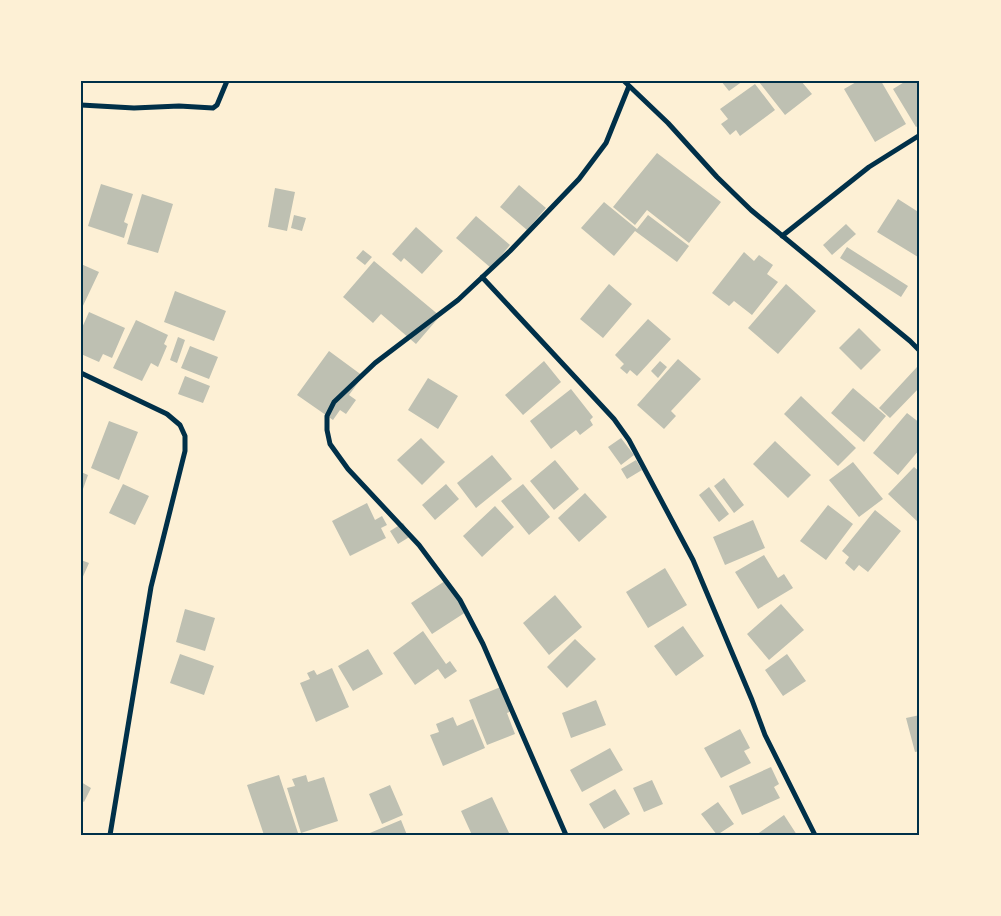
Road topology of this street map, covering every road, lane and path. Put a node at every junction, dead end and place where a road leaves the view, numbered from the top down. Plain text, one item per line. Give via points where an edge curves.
1 (227, 81) edge
2 (624, 81) edge
3 (629, 86) junction
4 (81, 105) edge
5 (920, 135) edge
6 (782, 236) junction
7 (482, 277) junction
8 (920, 351) edge
9 (81, 373) edge
10 (110, 835) edge
11 (566, 835) edge
12 (816, 835) edge

1 - 4 street via 213,108
2 - 3 street
3 - 6 street via 724,184
3 - 7 street via 606,143 579,179
5 - 6 street via 870,167
6 - 8 street
7 - 11 street via 458,300 375,363 334,402 327,430 330,444 348,469 419,545 460,600 483,644
7 - 12 street via 614,419 629,440 693,560 764,735
9 - 10 street via 166,414 180,425 185,450 151,587

